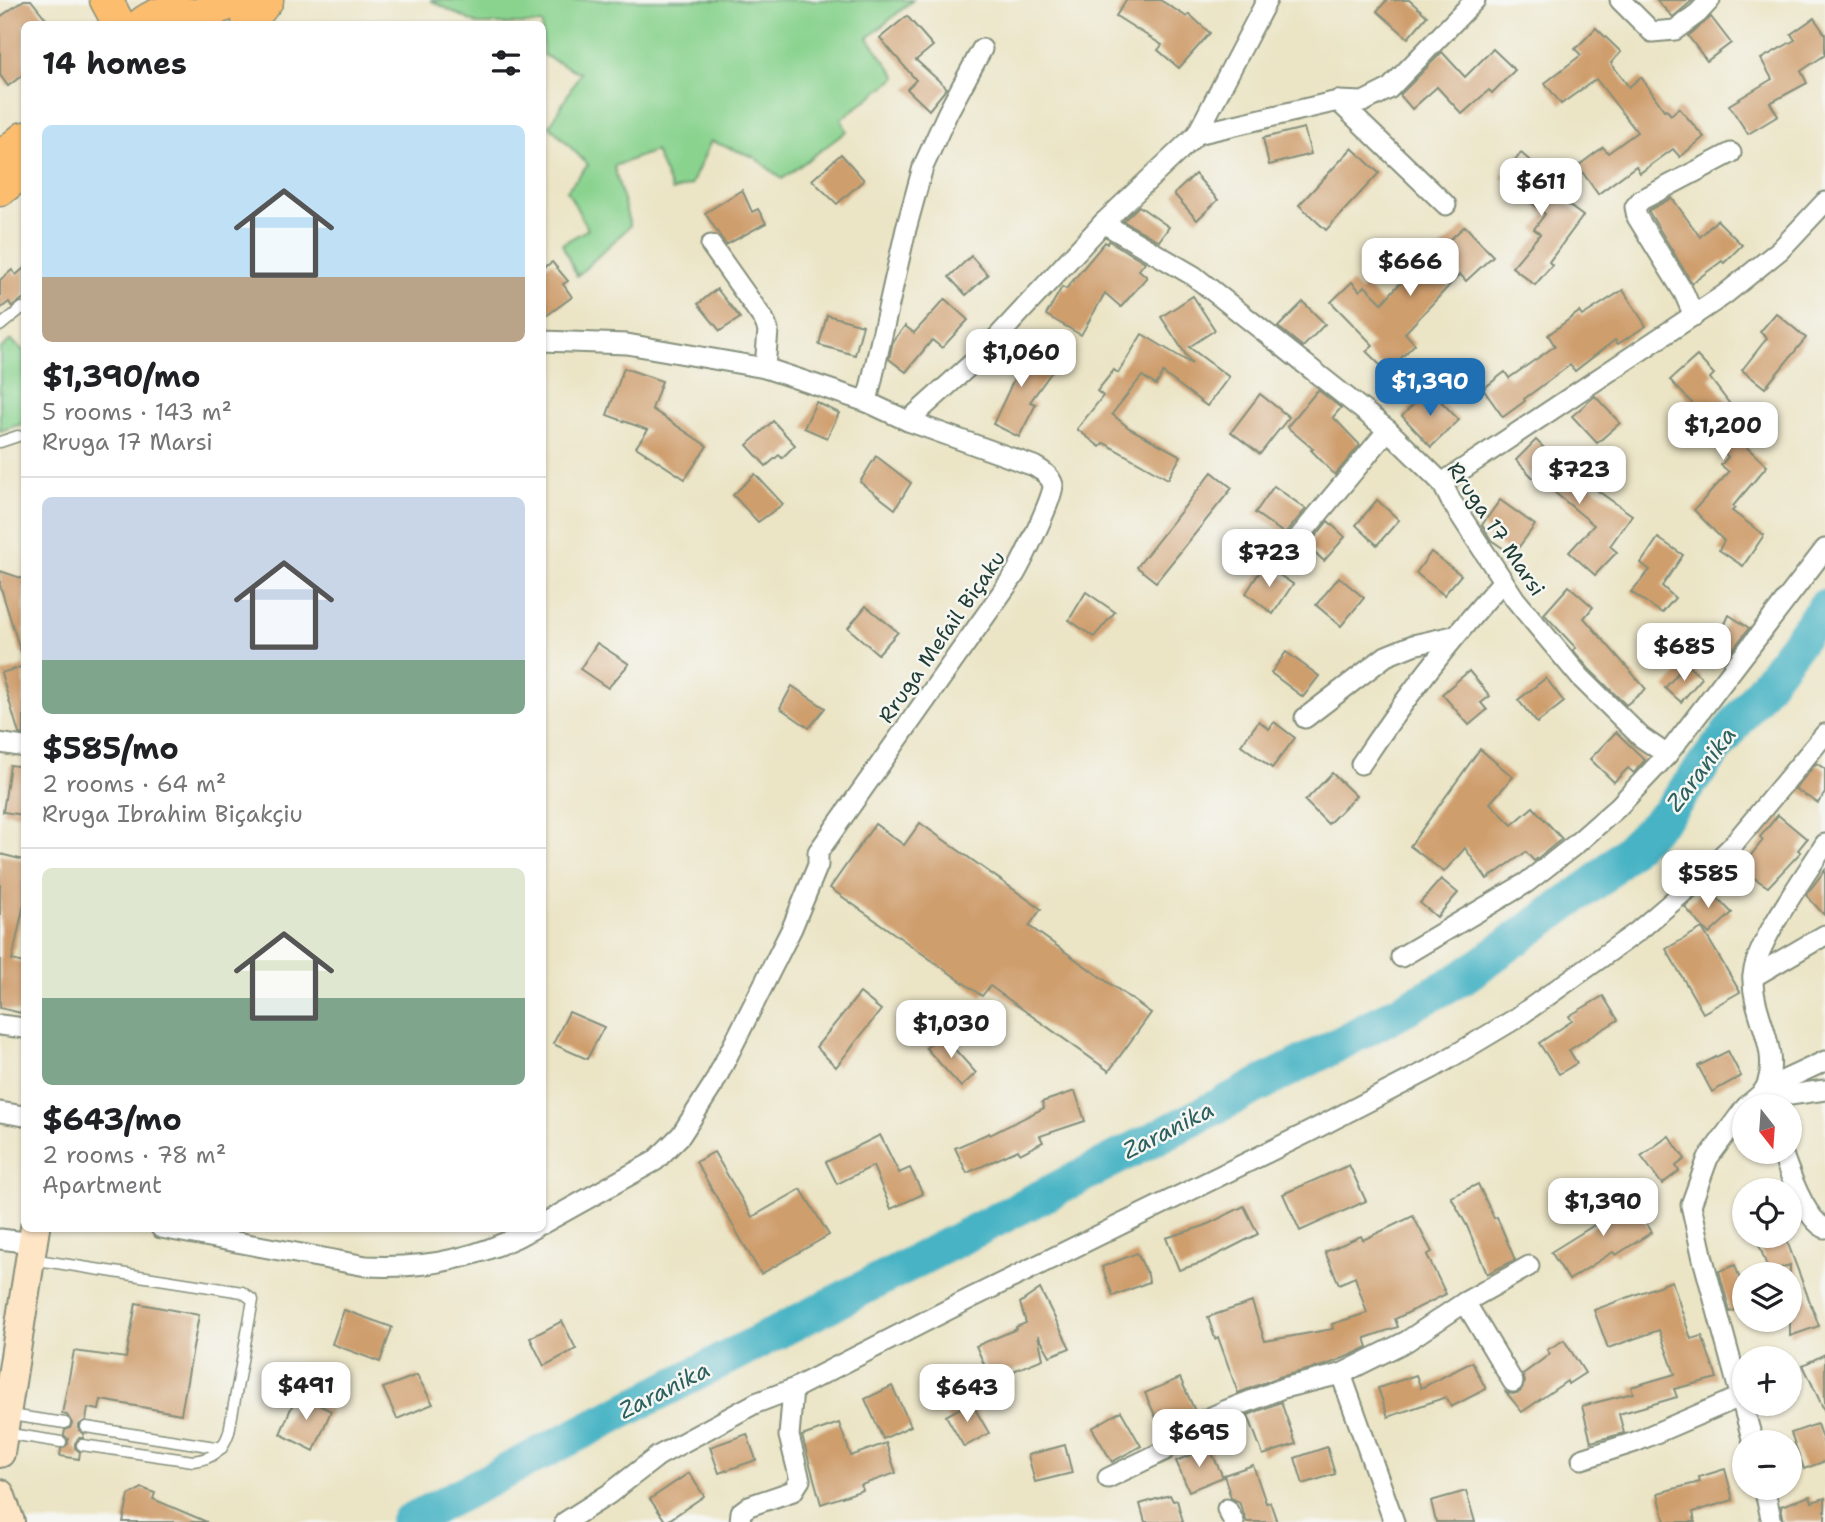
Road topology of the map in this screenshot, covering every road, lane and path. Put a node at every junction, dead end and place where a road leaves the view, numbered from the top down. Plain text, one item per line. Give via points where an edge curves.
1 (106, 0) edge
2 (240, 0) edge
3 (267, 0) edge
4 (1267, 0) edge
5 (1475, 0) edge
6 (1620, 0) edge
7 (1710, 0) edge
8 (171, 15) edge
9 (117, 21) edge
10 (250, 21) edge
11 (982, 49) dead end
12 (1338, 101) junction
13 (1197, 134) junction
14 (21, 140) edge
15 (1731, 153) dead end
16 (0, 158) edge
17 (21, 173) edge
18 (0, 190) edge
19 (1825, 202) edge
20 (1446, 205) dead end
21 (1103, 223) junction
22 (711, 245) dead end
23 (21, 309) edge
24 (1694, 316) junction
25 (0, 326) edge
26 (546, 341) edge
27 (765, 368) junction
28 (867, 402) junction
29 (908, 421) junction
30 (1388, 430) junction
31 (18, 436) dead end
32 (0, 442) edge
33 (1442, 483) junction
34 (1825, 549) edge
35 (1284, 555) dead end
36 (1503, 581) junction
37 (1453, 636) junction
38 (1305, 718) dead end
39 (1825, 734) edge
40 (0, 743) edge
41 (21, 746) edge
42 (1667, 755) junction
43 (1361, 764) dead end
44 (1825, 844) edge
45 (1825, 935) edge
46 (1401, 957) dead end
47 (1753, 977) junction
48 (0, 1025) edge
49 (21, 1028) edge
50 (1825, 1061) edge
51 (1825, 1090) edge
52 (1768, 1094) edge
53 (1773, 1094) edge
54 (1797, 1094) edge
55 (0, 1112) edge
56 (21, 1116) edge
57 (1732, 1126) edge
58 (1786, 1164) edge
59 (546, 1222) edge
60 (1825, 1228) edge
61 (183, 1232) edge
62 (525, 1232) edge
63 (0, 1239) edge
64 (33, 1243) edge
65 (1529, 1266) dead end
66 (1465, 1302) junction
67 (1732, 1361) edge
68 (1341, 1374) junction
69 (1513, 1382) dead end
70 (793, 1389) junction
71 (1732, 1400) edge
72 (65, 1423) dead end
73 (86, 1427) dead end
74 (3, 1434) edge
75 (61, 1443) dead end
76 (82, 1445) dead end
77 (222, 1448) junction
78 (1582, 1459) dead end
79 (1108, 1478) dead end
80 (0, 1494) edge
81 (1767, 1500) edge
82 (10, 1522) edge
83 (565, 1522) edge
84 (740, 1522) edge
85 (1394, 1522) edge
86 (1772, 1522) edge

1 - 9 main road
2 - 8 main road
3 - 10 main road
4 - 13 street
5 - 12 street via 1389,89 1363,102
6 - 7 street via 1652,32 1675,30
11 - 28 street via 923,167
12 - 13 street
12 - 20 street
13 - 21 street
14 - 16 main road
15 - 24 street via 1635,207
17 - 18 main road
19 - 24 street via 1780,250
21 - 29 street via 978,358
21 - 30 street, Rruga 17 Marsi via 1194,276
22 - 27 street via 764,320 768,330
23 - 25 lane
24 - 33 street
26 - 27 street, Rruga Mefail Biçaku via 627,344
27 - 28 street, Rruga Mefail Biçaku
28 - 29 street, Rruga Mefail Biçaku
29 - 59 street, Rruga Mefail Biçaku via 1034,466 1050,478 1053,492 1026,555 818,852 818,865 792,928 713,1085 681,1135 655,1161
30 - 33 street, Rruga 17 Marsi
30 - 35 street
31 - 32 lane
33 - 36 street, Rruga 17 Marsi
34 - 42 street
36 - 37 street
36 - 42 street, Rruga 17 Marsi via 1580,677
37 - 38 street via 1386,656
37 - 43 street
39 - 70 street via 1731,848 1686,890 1637,932 1515,1019 1433,1068 1309,1132
40 - 41 street
42 - 46 street via 1618,807 1536,875
44 - 47 street via 1758,952
45 - 47 street
47 - 52 street via 1772,1061
48 - 49 street
50 - 53 street
51 - 54 street
55 - 56 street
57 - 67 street via 1708,1158 1691,1205
58 - 60 street via 1804,1203 1817,1224
61 - 62 street via 390,1267 473,1255
63 - 64 street
64 - 74 main road
64 - 77 lane via 249,1295 253,1309
65 - 66 street
66 - 68 street via 1407,1341
66 - 69 street
68 - 79 street via 1283,1388 1227,1410 1178,1432 1164,1451
68 - 85 street
70 - 83 street via 756,1403 658,1456
70 - 84 street via 789,1436 798,1486 749,1506 741,1512
71 - 78 street via 1646,1438
72 - 74 lane
73 - 77 lane
74 - 75 lane
76 - 77 lane via 193,1461 210,1458
80 - 82 main road
81 - 86 street

